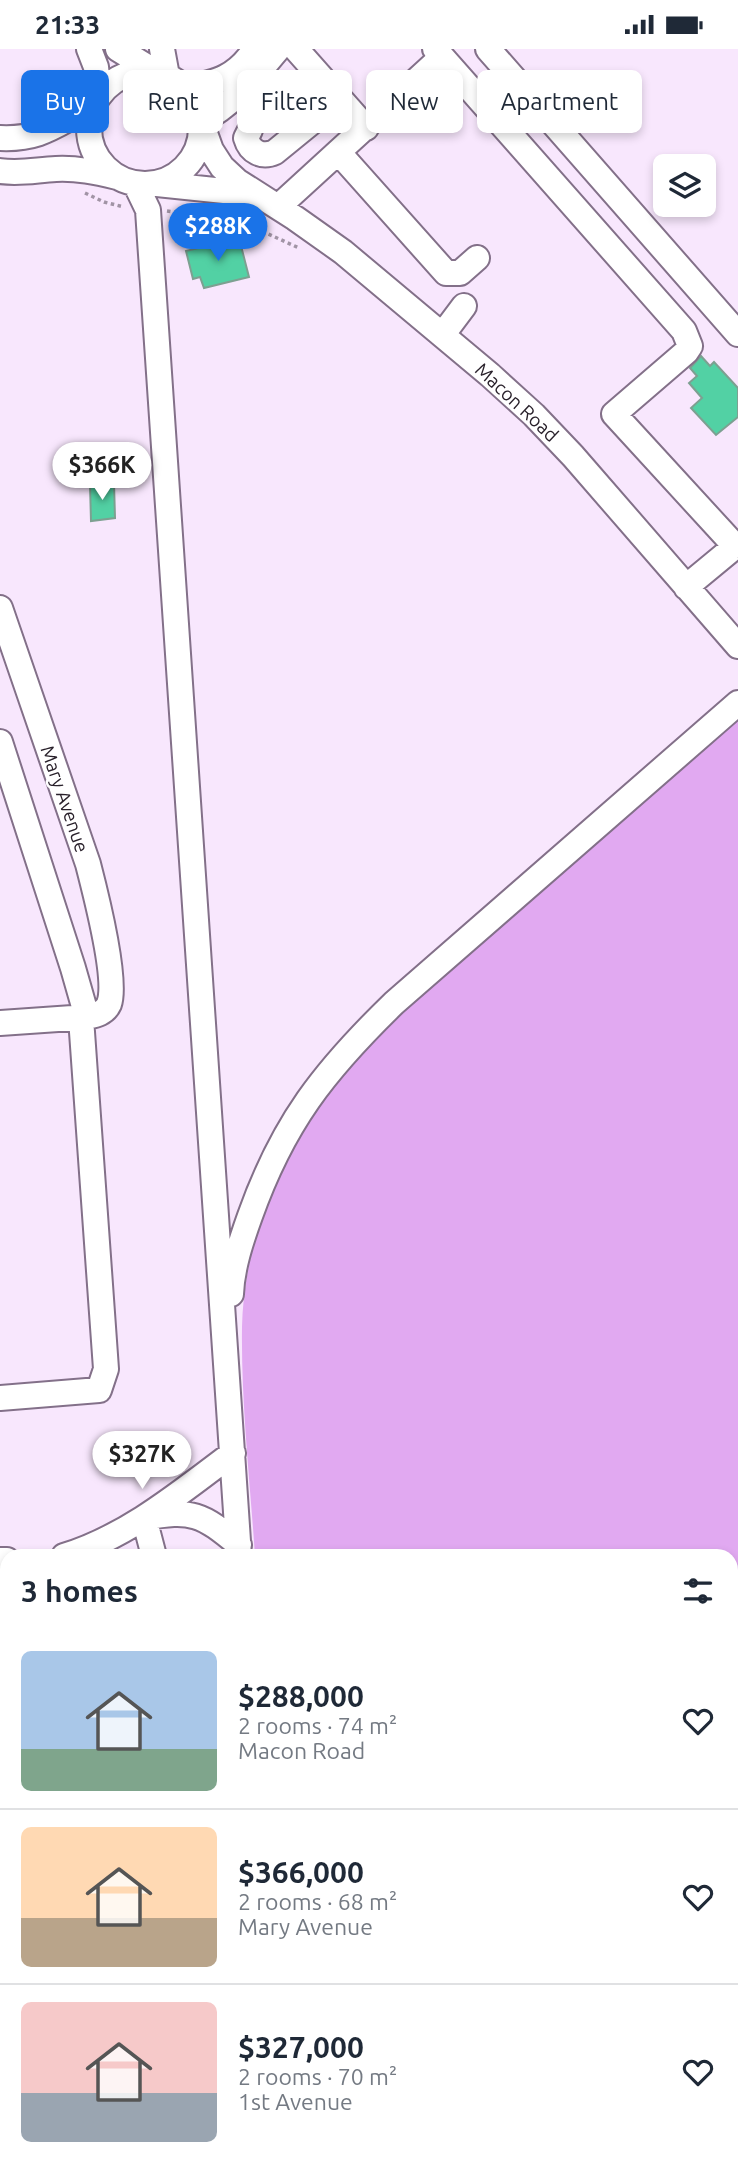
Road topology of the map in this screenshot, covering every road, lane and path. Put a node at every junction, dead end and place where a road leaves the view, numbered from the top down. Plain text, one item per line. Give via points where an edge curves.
1 (89, 49) edge
2 (118, 49) edge
3 (255, 49) edge
4 (278, 49) edge
5 (295, 49) edge
6 (488, 49) edge
7 (439, 53) edge
8 (96, 70) edge
9 (164, 70) edge
10 (314, 70) edge
11 (422, 70) edge
12 (223, 79) edge
13 (223, 108) edge
14 (352, 112) edge
15 (366, 128) joint
16 (42, 133) edge
17 (89, 133) edge
18 (200, 133) edge
19 (205, 133) edge
20 (248, 133) edge
21 (298, 133) edge
22 (0, 138) edge
23 (339, 153) junction
24 (0, 171) edge
25 (135, 181) junction
26 (75, 190) dead end
27 (270, 201) junction
28 (128, 208) dead end
29 (171, 211) dead end
30 (306, 251) dead end
31 (477, 258) dead end
32 (464, 306) dead end
33 (443, 334) junction
34 (738, 334) edge
35 (736, 545) edge
36 (686, 587) junction
37 (0, 608) edge
38 (738, 646) edge
39 (12, 683) edge
40 (738, 703) edge
41 (0, 743) edge
42 (84, 1017) junction
43 (0, 1023) edge
44 (226, 1363) junction
45 (0, 1398) edge
46 (233, 1453) junction
47 (144, 1518) junction
48 (88, 1549) edge
49 (152, 1549) edge
50 (237, 1549) edge
51 (239, 1549) edge

1 - 8 street
2 - 9 street
3 - 12 street via 244,66
4 - 13 street
5 - 10 street
6 - 34 street
7 - 11 street
7 - 35 street via 684,331 690,346 614,414
14 - 15 street
15 - 23 street
16 - 22 street
17 - 25 street via 105,168
18 - 25 street via 193,157 182,170 168,179
19 - 27 street, Macon Road via 222,167
20 - 21 street via 248,144 260,155 268,155
23 - 27 street
23 - 31 street via 446,273 460,273
24 - 25 street, Macon Road via 85,170
25 - 27 street, Macon Road
25 - 44 street via 148,210
26 - 28 path
27 - 33 street, Macon Road via 344,252
29 - 30 path via 242,222
32 - 33 street
33 - 36 street, Macon Road via 534,415
35 - 36 street
36 - 38 street, Macon Road
37 - 39 street, Mary Avenue
39 - 42 street, Mary Avenue via 88,864 98,904 111,995 100,1014
40 - 44 street via 394,1003 322,1079 273,1155 241,1241 231,1287
41 - 42 street via 73,968
42 - 43 street
42 - 45 street via 106,1369 99,1390
44 - 46 street
46 - 47 street
46 - 51 street
47 - 48 street
47 - 49 street
47 - 50 street via 182,1512 217,1527

